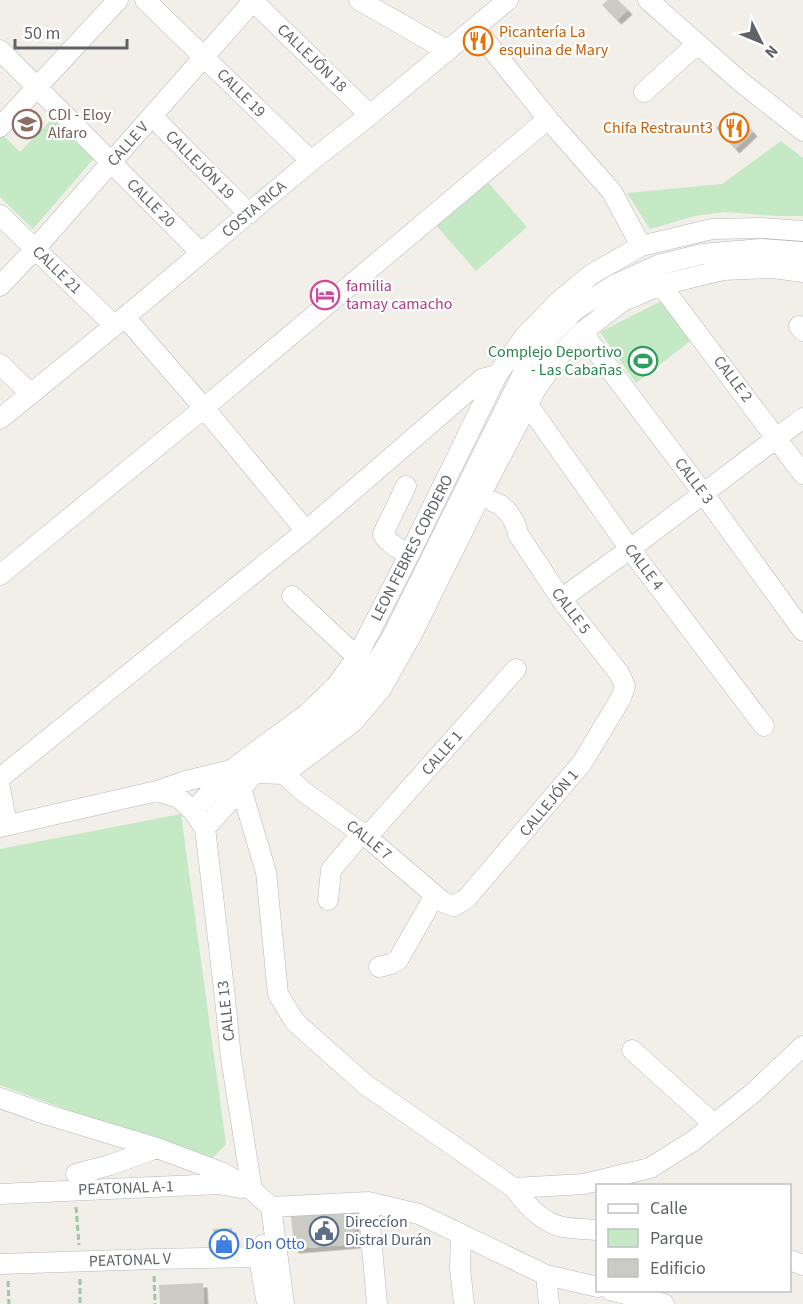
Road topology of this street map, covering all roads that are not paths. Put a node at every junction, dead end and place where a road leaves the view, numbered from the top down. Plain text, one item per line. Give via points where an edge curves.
1 (118, 0) edge
2 (146, 0) edge
3 (359, 0) edge
4 (508, 0) edge
5 (648, 0) edge
6 (253, 1) edge
7 (475, 28) junction
8 (697, 44) junction
9 (0, 50) edge
10 (448, 51) junction
11 (204, 56) junction
12 (37, 88) junction
13 (644, 92) dead end
14 (370, 115) junction
15 (152, 116) junction
16 (548, 119) junction
17 (0, 127) edge
18 (803, 131) edge
19 (310, 161) junction
20 (111, 163) junction
21 (249, 214) junction
22 (0, 215) edge
23 (803, 231) edge
24 (641, 246) junction
25 (35, 249) junction
26 (803, 252) edge
27 (201, 253) junction
28 (803, 272) edge
29 (662, 285) junction
30 (0, 286) edge
31 (119, 321) junction
32 (582, 332) junction
33 (0, 364) edge
34 (497, 375) junction
35 (31, 394) junction
36 (528, 405) junction
37 (204, 408) junction
38 (803, 418) edge
39 (0, 419) edge
40 (777, 438) junction
41 (454, 465) junction
42 (803, 474) edge
43 (406, 486) dead end
44 (483, 489) junction
45 (703, 493) junction
46 (306, 531) junction
47 (630, 549) junction
48 (410, 555) junction
49 (0, 575) edge
50 (292, 597) dead end
51 (561, 600) junction
52 (803, 631) edge
53 (357, 657) junction
54 (516, 669) dead end
55 (625, 686) joint
56 (764, 726) dead end
57 (231, 770) junction
58 (255, 773) junction
59 (284, 774) junction
60 (0, 778) edge
61 (0, 788) edge
62 (241, 788) junction
63 (157, 791) junction
64 (193, 811) junction
65 (3, 826) edge
66 (205, 828) junction
67 (365, 835) junction
68 (435, 895) junction
69 (328, 900) dead end
70 (454, 906) joint
71 (379, 967) dead end
72 (803, 1046) edge
73 (632, 1050) dead end
74 (0, 1098) edge
75 (714, 1124) junction
76 (157, 1148) junction
77 (76, 1174) dead end
78 (514, 1188) junction
79 (252, 1190) junction
80 (0, 1194) edge
81 (368, 1202) junction
82 (271, 1207) junction
83 (596, 1230) edge
84 (460, 1234) junction
85 (260, 1257) junction
86 (4, 1264) edge
87 (546, 1275) junction
88 (596, 1287) edge
89 (616, 1292) edge
90 (644, 1301) edge
91 (267, 1304) edge
92 (284, 1304) edge
93 (377, 1304) edge
94 (464, 1304) edge
95 (549, 1304) edge
96 (664, 1304) edge

1 - 12 street
2 - 11 street, CALLE 19
3 - 10 street
4 - 7 street, COSTA RICA
5 - 8 street
6 - 11 street, CALLE V
6 - 14 street, CALLEJÓN 18
7 - 10 street, COSTA RICA
7 - 16 street
8 - 13 street
8 - 18 street
9 - 12 street, CALLE 20
10 - 14 street, COSTA RICA
11 - 15 street, CALLE V
11 - 19 street, CALLE 19
12 - 17 street
12 - 20 street, CALLE 20
14 - 19 street, COSTA RICA
15 - 20 street, CALLE V
15 - 21 street, CALLEJÓN 19
16 - 24 street via 612,192
16 - 37 street
19 - 21 street, COSTA RICA
20 - 25 street, CALLE V
20 - 27 street, CALLE 20
21 - 27 street, COSTA RICA
22 - 25 street, CALLE 21
23 - 24 street, LEON FEBRES CORDERO via 712,229
24 - 34 street, LEON FEBRES CORDERO via 592,274 558,302 525,336
25 - 30 street, CALLE V
25 - 31 street, CALLE 21
26 - 44 street, LEON FEBRES CORDERO via 760,249 702,254 658,265 616,284 575,310 548,338 524,372
27 - 31 street, COSTA RICA
28 - 29 street via 773,268 723,270
29 - 32 street via 623,301
29 - 40 street, CALLE 2
31 - 35 street, COSTA RICA
31 - 37 street, CALLE 21
32 - 36 street via 560,355
32 - 45 street, CALLE 3
33 - 35 street
34 - 41 street, LEON FEBRES CORDERO
34 - 46 street via 482,379
35 - 39 street, COSTA RICA
36 - 44 street
36 - 47 street, CALLE 4
37 - 46 street, CALLE 21
37 - 49 street
38 - 40 street
40 - 42 street, CALLE 2
40 - 45 street
41 - 44 street, CALLE 5
41 - 48 street, LEON FEBRES CORDERO
43 - 48 street via 383,537
44 - 51 street, CALLE 5 via 517,525 518,534
44 - 58 street, LEON FEBRES CORDERO via 370,673 343,705
44 - 59 street via 381,689 353,722
45 - 47 street
45 - 52 street, CALLE 3
46 - 60 street
47 - 51 street
47 - 56 street, CALLE 4
48 - 53 street, LEON FEBRES CORDERO
50 - 53 street
51 - 55 street, CALLE 5
53 - 57 street, LEON FEBRES CORDERO via 336,686 308,713
54 - 67 street, CALLE 1
55 - 70 street, CALLEJÓN 1 via 582,764 466,899
57 - 62 street
57 - 63 street
57 - 64 street, LEON FEBRES CORDERO
58 - 59 street
58 - 62 street, LEON FEBRES CORDERO
59 - 67 street, CALLE 7
61 - 65 street
62 - 66 street, LEON FEBRES CORDERO
62 - 78 street via 266,872 278,994 295,1022 366,1085
63 - 64 street via 179,798
63 - 65 street
64 - 66 street, CALLE 13
66 - 79 street, CALLE 13 via 231,1058
67 - 68 street, CALLE 7
67 - 69 street, CALLE 1 via 331,870
68 - 70 street, CALLE 7
68 - 71 street via 398,960
72 - 75 street
73 - 75 street
74 - 76 street
75 - 78 street via 650,1168 584,1184
76 - 77 street
76 - 79 street via 221,1172
78 - 83 street via 545,1220 561,1227
79 - 80 street, PEATONAL A-1 via 219,1184
79 - 82 street
81 - 82 street
81 - 84 street via 418,1214
81 - 93 street
82 - 85 street
82 - 92 street
84 - 87 street
84 - 94 street
85 - 86 street, PEATONAL V
85 - 91 street
87 - 88 street
87 - 95 street
89 - 90 street
90 - 96 street

